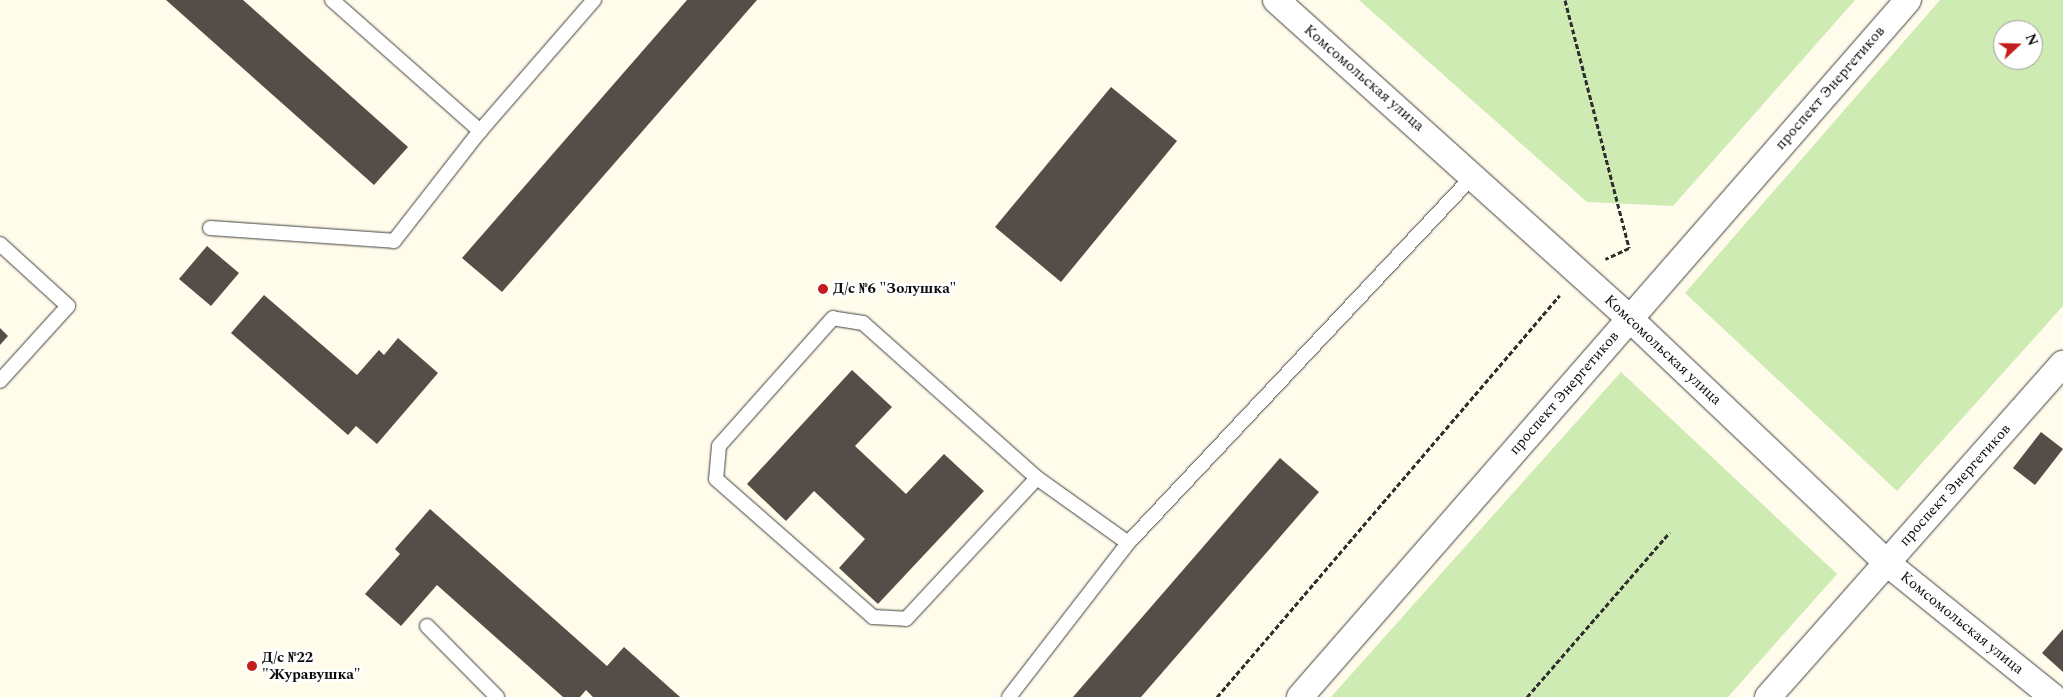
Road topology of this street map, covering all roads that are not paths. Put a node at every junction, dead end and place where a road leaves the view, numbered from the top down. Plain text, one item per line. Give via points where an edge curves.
1 (332, 0) edge
2 (594, 0) edge
3 (1276, 0) edge
4 (1903, 2) edge
5 (480, 131) junction
6 (1474, 175) junction
7 (210, 228) dead end
8 (0, 244) edge
9 (1629, 318) junction
10 (2063, 364) edge
11 (0, 381) edge
12 (1037, 478) junction
13 (1128, 543) junction
14 (1887, 562) junction
15 (427, 626) dead end
16 (497, 697) edge
17 (1009, 697) edge
18 (1300, 697) edge
19 (1768, 697) edge
20 (2053, 697) edge

1 - 5 lane
2 - 5 lane
3 - 6 street, Комсомольская улица
4 - 9 street, проспект Энергетиков
5 - 7 lane via 394,241
6 - 9 street, Комсомольская улица
6 - 13 lane
8 - 11 lane via 68,306
9 - 14 street, Комсомольская улица
9 - 18 street, проспект Энергетиков
10 - 14 street, проспект Энергетиков
12 - 12 lane via 906,620 872,617 716,479 719,446 833,318 864,323
12 - 13 lane
13 - 17 lane
14 - 19 street, проспект Энергетиков
14 - 20 street, Комсомольская улица
15 - 16 lane

